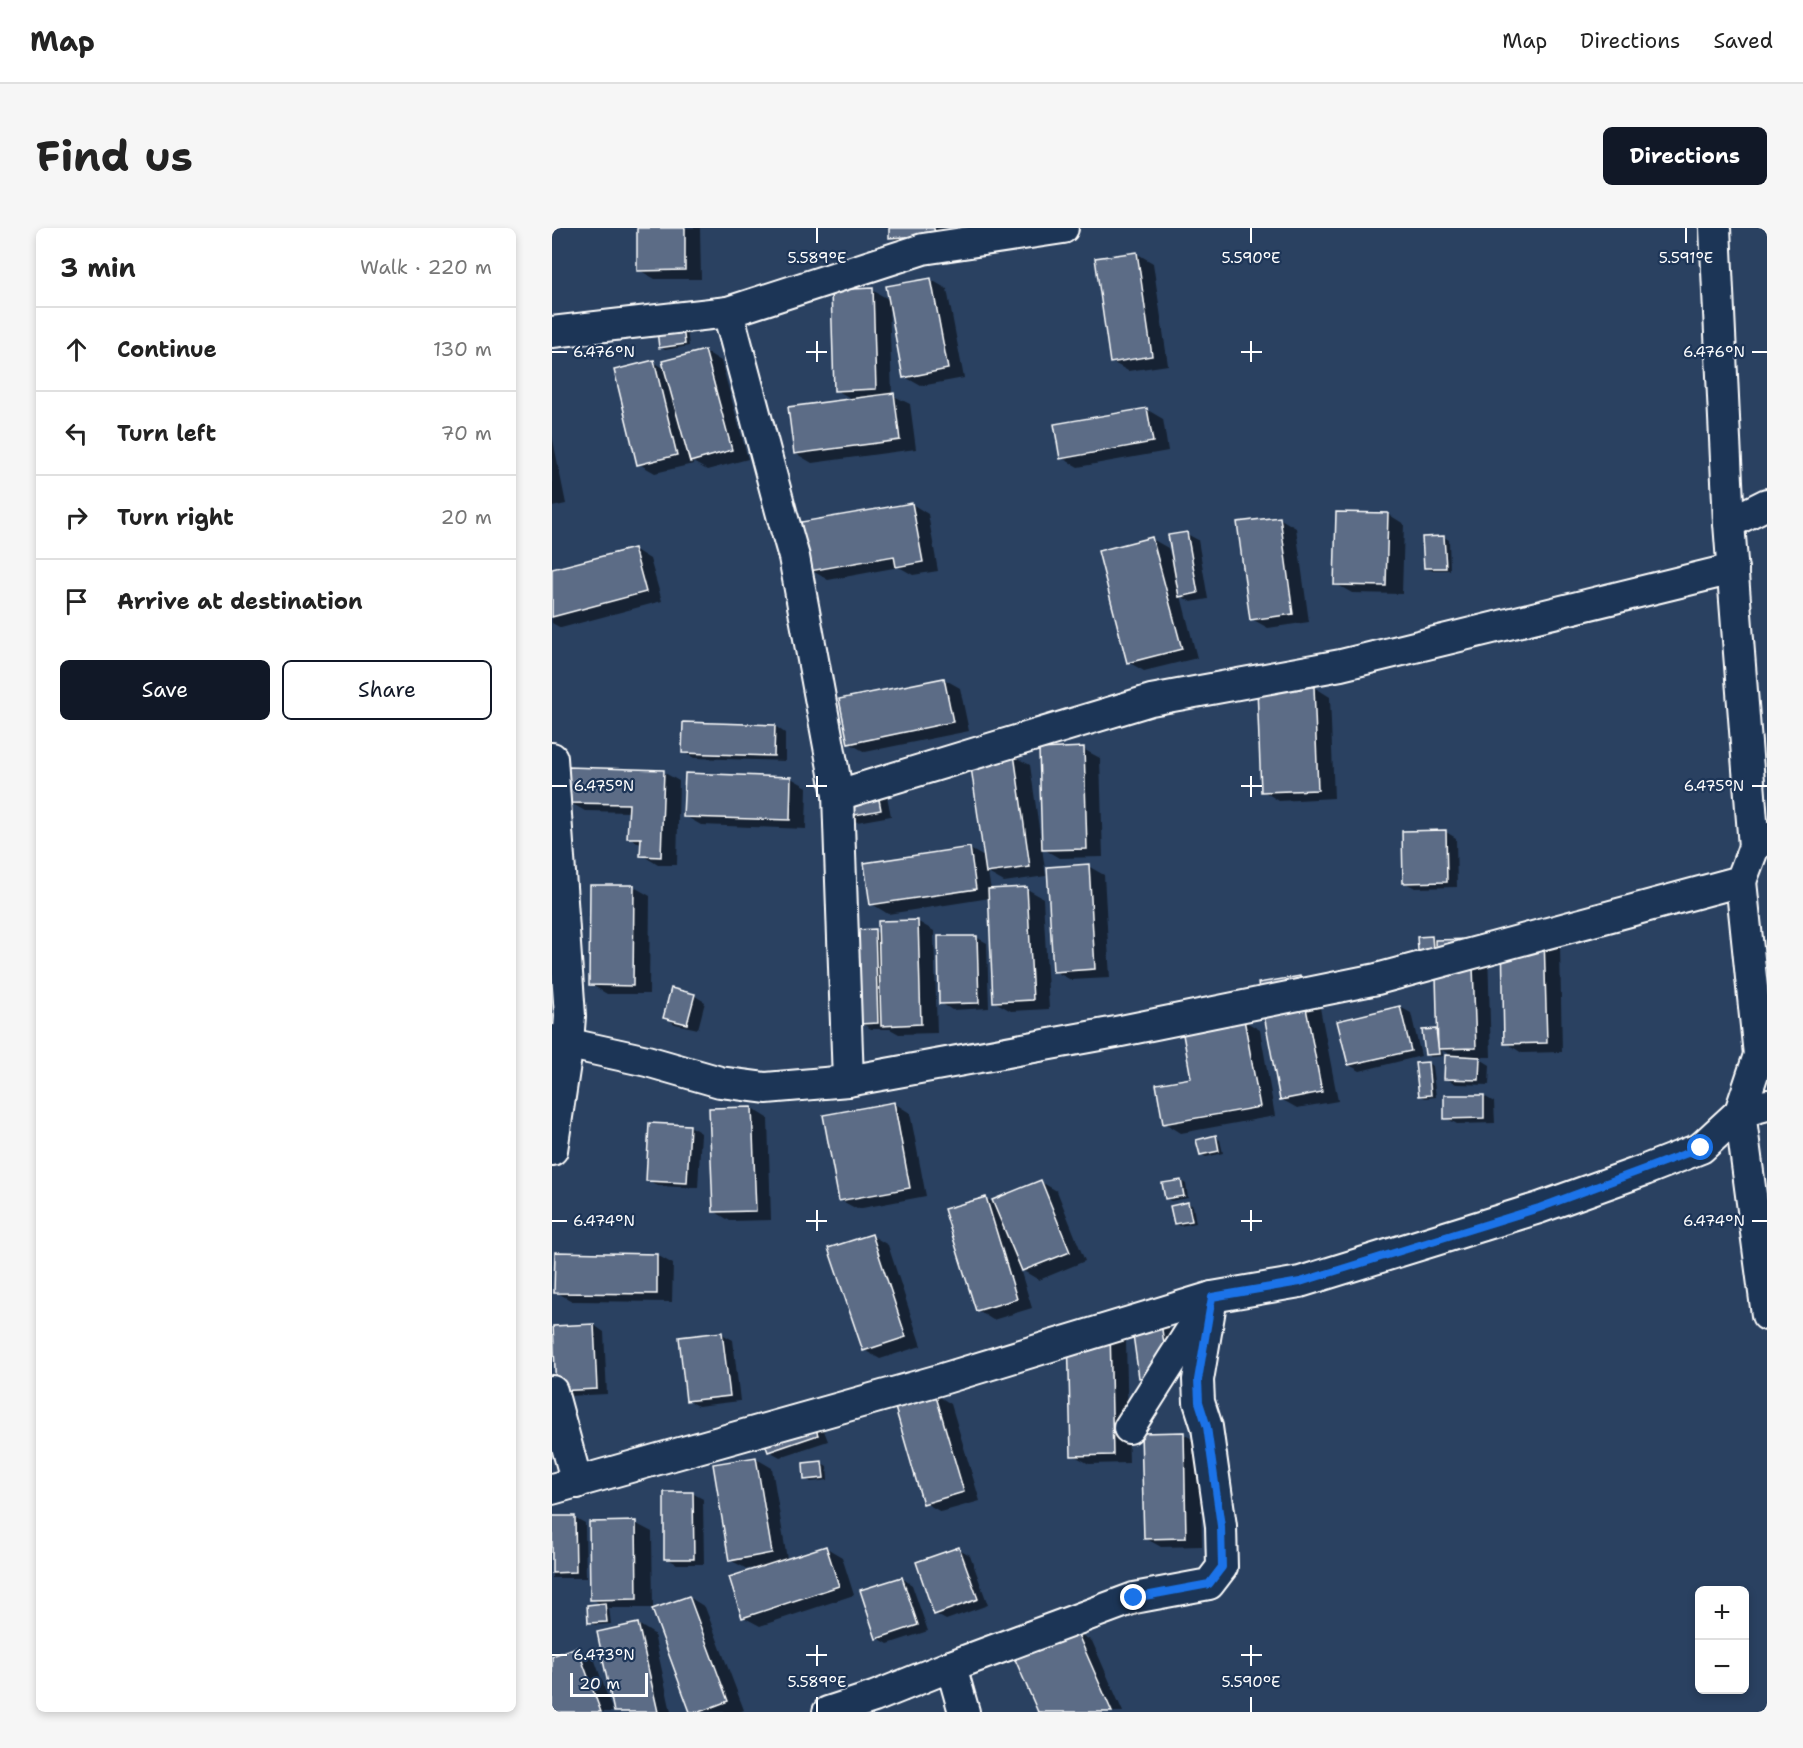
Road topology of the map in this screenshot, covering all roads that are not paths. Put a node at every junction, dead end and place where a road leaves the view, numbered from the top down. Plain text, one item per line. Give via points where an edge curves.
1 (1063, 228) edge
2 (1715, 228) edge
3 (728, 312) junction
4 (552, 332) edge
5 (1767, 504) edge
6 (1729, 523) junction
7 (1732, 569) junction
8 (552, 758) edge
9 (838, 795) junction
10 (1760, 842) edge
11 (1741, 881) junction
12 (560, 1042) edge
13 (848, 1081) junction
14 (1754, 1108) edge
15 (552, 1150) edge
16 (1212, 1297) junction
17 (1767, 1315) edge
18 (552, 1391) edge
19 (1129, 1428) dead end
20 (564, 1486) edge
21 (951, 1666) junction
22 (828, 1712) edge
23 (964, 1712) edge

1 - 3 street via 922,249
2 - 6 street
3 - 4 street
3 - 9 street via 794,557
5 - 6 street
6 - 7 street
7 - 9 street via 1341,665 1151,700
7 - 10 street
8 - 12 street via 570,1016
9 - 13 street
10 - 11 street
11 - 13 street via 1377,980
11 - 14 street via 1759,1055
12 - 13 street via 720,1082 766,1088
12 - 15 street
14 - 16 street via 1701,1148 1539,1208 1300,1282
14 - 17 street
16 - 19 street
16 - 20 street via 939,1380
16 - 21 street via 1198,1380 1221,1526 1222,1567 1209,1584 1134,1598
18 - 20 street
21 - 22 street
21 - 23 street

